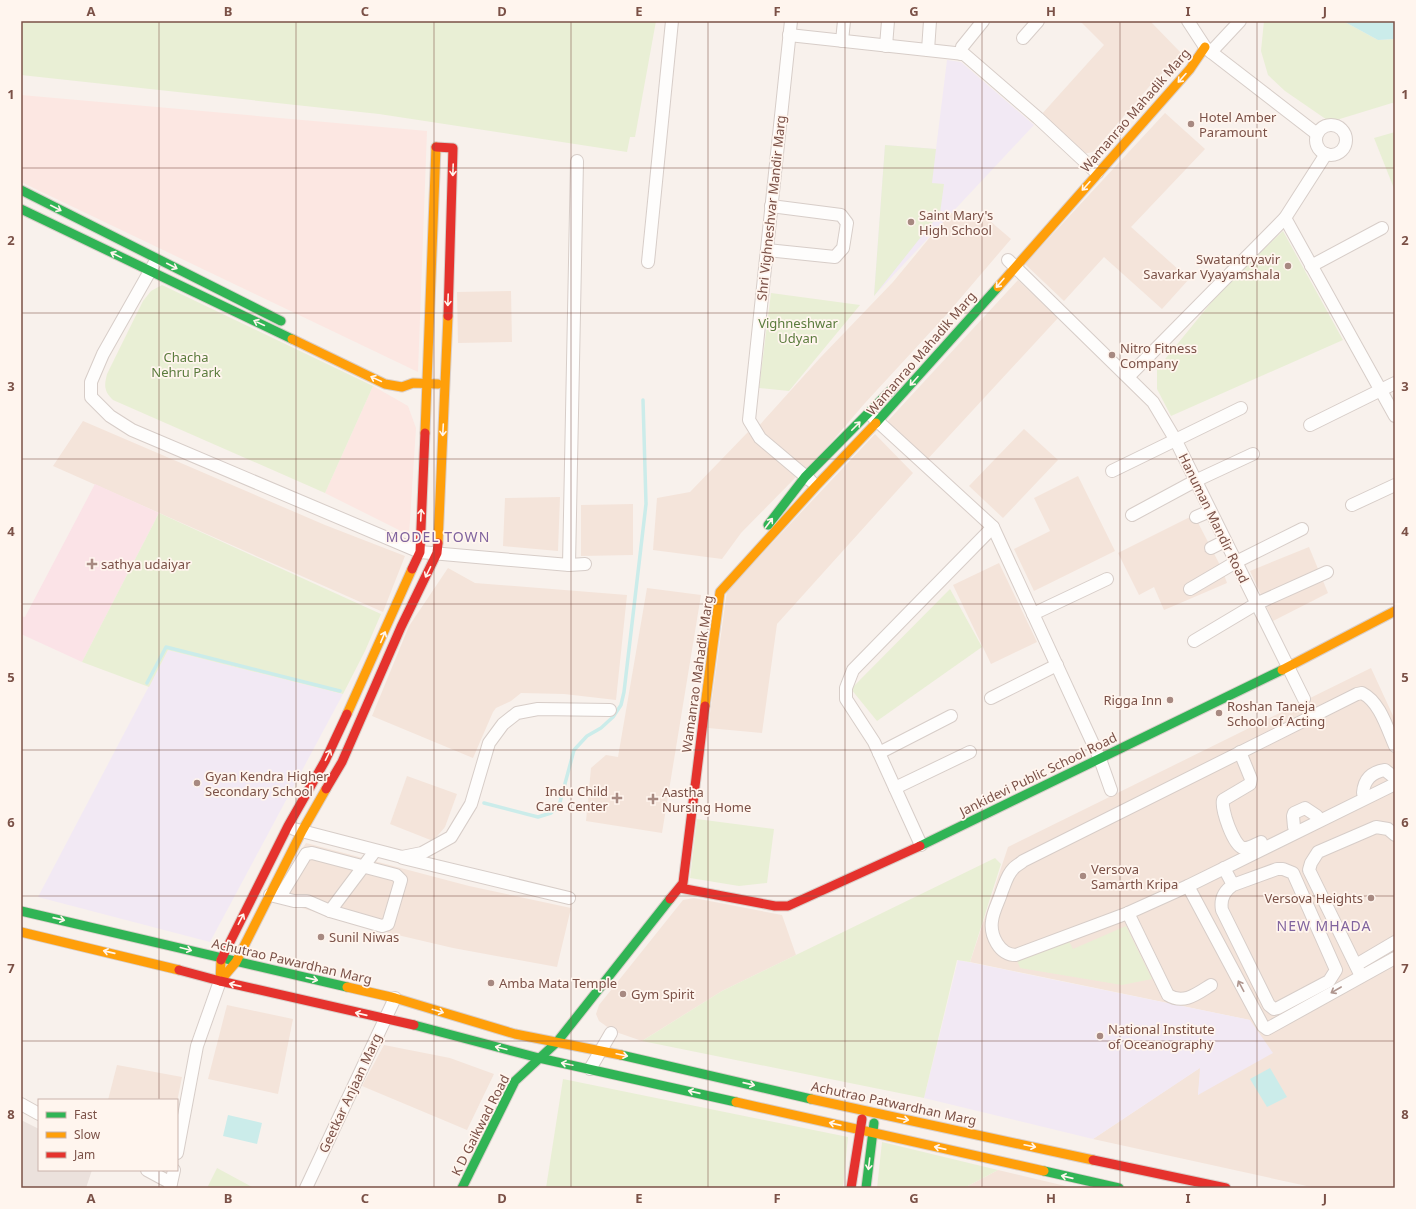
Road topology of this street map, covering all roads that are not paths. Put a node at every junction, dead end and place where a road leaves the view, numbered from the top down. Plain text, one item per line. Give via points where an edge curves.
1 (672, 21) edge
2 (791, 21) edge
3 (844, 21) edge
4 (888, 21) edge
5 (930, 21) edge
6 (983, 21) edge
7 (1038, 21) edge
8 (1188, 21) edge
9 (1240, 21) edge
10 (789, 36) junction
11 (1023, 38) dead end
12 (842, 41) junction
13 (886, 46) junction
14 (928, 50) junction
15 (1208, 50) junction
16 (961, 54) junction
17 (1317, 134) junction
18 (1326, 154) junction
19 (577, 161) dead end
20 (1094, 170) junction
21 (1081, 178) dead end
22 (24, 192) edge
23 (771, 206) junction
24 (21, 208) edge
25 (1284, 218) junction
26 (1382, 228) dead end
27 (1020, 248) dead end
28 (767, 250) junction
29 (157, 259) junction
30 (648, 262) dead end
31 (1009, 264) junction
32 (1311, 266) junction
33 (150, 272) junction
34 (291, 326) dead end
35 (405, 377) dead end
36 (1128, 377) junction
37 (900, 380) dead end
38 (413, 383) junction
39 (428, 383) junction
40 (1395, 383) edge
41 (445, 384) junction
42 (1381, 390) junction
43 (1241, 408) dead end
44 (1395, 416) edge
45 (874, 418) junction
46 (1310, 425) dead end
47 (1175, 439) junction
48 (1254, 454) dead end
49 (1112, 471) dead end
50 (805, 477) junction
51 (1195, 482) junction
52 (1395, 485) edge
53 (816, 486) junction
54 (1352, 505) dead end
55 (1210, 511) junction
56 (1132, 515) dead end
57 (1196, 517) dead end
58 (993, 527) junction
59 (1302, 529) dead end
60 (1225, 541) junction
61 (1211, 548) dead end
62 (420, 552) junction
63 (437, 553) junction
64 (1236, 562) junction
65 (585, 564) dead end
66 (569, 565) junction
67 (1327, 572) dead end
68 (1107, 579) dead end
69 (1190, 589) dead end
70 (1256, 604) junction
71 (1395, 612) edge
72 (1033, 614) junction
73 (1194, 641) dead end
74 (1057, 665) junction
75 (1288, 668) junction
76 (991, 698) dead end
77 (1304, 699) dead end
78 (610, 710) dead end
79 (951, 716) dead end
80 (1395, 746) edge
81 (970, 752) dead end
82 (1240, 752) junction
83 (879, 753) junction
84 (1100, 759) junction
85 (1395, 778) edge
86 (1395, 784) edge
87 (895, 788) junction
88 (1111, 790) dead end
89 (288, 826) junction
90 (302, 832) junction
91 (1395, 836) edge
92 (922, 845) junction
93 (375, 851) junction
94 (402, 857) junction
95 (362, 867) junction
96 (1224, 868) junction
97 (1233, 885) junction
98 (1188, 886) junction
99 (680, 888) junction
100 (275, 896) junction
101 (569, 898) dead end
102 (21, 911) edge
103 (330, 911) junction
104 (1128, 913) junction
105 (21, 932) edge
106 (1395, 942) edge
107 (221, 958) junction
108 (1395, 958) edge
109 (236, 962) junction
110 (1359, 970) junction
111 (220, 982) junction
112 (1211, 985) dead end
113 (395, 998) junction
114 (384, 1020) junction
115 (611, 1032) dead end
116 (557, 1042) junction
117 (600, 1051) junction
118 (539, 1058) junction
119 (590, 1069) junction
120 (21, 1104) edge
121 (863, 1110) junction
122 (38, 1113) edge
123 (876, 1113) junction
124 (860, 1130) junction
125 (873, 1133) junction
126 (178, 1148) edge
127 (1102, 1162) junction
128 (149, 1171) edge
129 (174, 1171) edge
130 (171, 1185) edge
131 (1099, 1186) edge
132 (306, 1188) edge
133 (462, 1188) edge
134 (852, 1188) edge
135 (866, 1188) edge
136 (1119, 1188) edge
137 (1226, 1188) edge

1 - 30 street
2 - 10 street, Shri Vighneshvar Mandir Marg
3 - 12 street
4 - 13 street
5 - 14 street
6 - 16 street via 962,47
7 - 11 street
8 - 15 street
9 - 15 street
10 - 12 street
10 - 23 street, Shri Vighneshvar Mandir Marg
12 - 13 street
13 - 14 street
14 - 16 street
15 - 17 street
15 - 20 street, Wamanrao Mahadik Marg via 1188,58
16 - 20 street via 1038,118
17 - 18 street via 1316,144 1320,151
17 - 18 street via 1321,128 1332,125 1341,129 1345,135 1346,143 1343,149 1333,155
18 - 25 street
19 - 66 street
20 - 21 street, Wamanrao Mahadik Marg
20 -> 31 street, Wamanrao Mahadik Marg
22 - 24 street
22 -> 29 street
23 - 28 street, Shri Vighneshvar Mandir Marg
23 - 28 street via 841,216 846,222 843,248 835,257
33 -> 24 street
25 - 32 street
25 - 36 street
26 - 32 street
27 - 31 street, Wamanrao Mahadik Marg
28 - 50 street, Shri Vighneshvar Mandir Marg via 749,420 760,438
29 - 33 street
29 -> 34 street
31 - 36 street, Hanuman Mandir Road
31 -> 45 street, Wamanrao Mahadik Marg
32 - 42 street
38 -> 33 street via 402,387 385,384
33 - 62 street via 103,354 91,382 91,397 110,416 132,430
35 - 38 street
36 - 47 street, Hanuman Mandir Road via 1154,402
37 - 45 street, Wamanrao Mahadik Marg
38 - 39 street
39 - 41 street
39 -> 41 street via 436,147 453,148
62 -> 39 street
40 - 42 street
41 -> 63 street
42 - 44 street
42 - 46 street
43 - 47 street
50 -> 45 street, Wamanrao Mahadik Marg
45 - 53 street, Wamanrao Mahadik Marg
45 - 58 street
47 - 49 street
47 - 51 street, Hanuman Mandir Road
48 - 51 street
50 - 53 street, Shri Vighneshvar Mandir Marg
99 -> 50 street, Wamanrao Mahadik Marg via 711,592
51 - 55 street, Hanuman Mandir Road
51 - 56 street
52 - 54 street
53 - 99 street, Wamanrao Mahadik Marg via 718,597 683,883
55 - 57 street
55 - 60 street, Hanuman Mandir Road
58 - 72 street
58 - 83 street via 853,670 846,688 846,699
59 - 64 street
60 - 61 street
60 - 64 street, Hanuman Mandir Road
62 - 63 street
89 -> 62 street via 329,754
63 - 66 street
63 -> 90 street via 401,627 342,762
64 - 69 street
64 - 70 street, Hanuman Mandir Road
65 - 66 street
67 - 70 street
68 - 72 street
70 - 73 street
70 - 75 street, Hanuman Mandir Road
71 - 75 street, Jankidevi Public School Road
72 - 74 street
74 - 76 street
74 - 84 street
75 - 77 street, Hanuman Mandir Road
75 - 84 street, Jankidevi Public School Road
78 - 94 street via 538,709 517,713 503,724 489,743 471,804 451,837 422,852
79 - 83 street
80 - 82 street via 1376,706 1362,693
81 - 87 street
82 - 85 street via 1251,779 1250,784 1247,788 1227,797 1222,803 1234,840 1247,848
82 - 104 street via 1012,869 992,920 991,929 1001,949 1016,955
83 - 87 street
84 - 88 street
84 - 92 street, Jankidevi Public School Road
86 - 96 street
87 - 92 street
89 - 90 street
107 -> 89 street
90 - 93 street
90 - 100 street
91 - 110 street via 1388,829 1376,827 1318,852 1309,870
92 - 99 street, Jankidevi Public School Road via 788,906 775,906
93 - 94 street
93 - 95 street
94 - 101 street
95 - 100 street via 312,853 306,854
95 - 103 street
95 - 103 street via 396,875 402,880 388,924 382,926
96 - 97 street
96 - 98 street
97 - 97 street via 1277,869 1294,873 1336,970 1329,981 1278,1008 1274,1009 1269,1005 1222,910 1222,899 1226,890
98 - 104 street
110 -> 98 street via 1267,1029 1263,1026
99 - 116 street, Wamanrao Mahadik Marg
100 - 103 street via 294,901 306,900
100 - 109 street
102 -> 107 street, Achutrao Pawardhan Marg
104 - 112 street via 1168,995 1174,998 1188,998
111 -> 105 street via 139,959
106 - 110 street
107 - 109 street, Achutrao Pawardhan Marg
107 - 111 street
108 - 110 street
109 - 111 street
109 -> 113 street, Achutrao Pawardhan Marg
114 -> 111 street
111 - 126 street via 197,1046
113 - 114 street, Geetkar Anjaan Marg
113 -> 116 street, Achutrao Pawardhan Marg via 515,1034
118 -> 114 street
114 - 132 street, Geetkar Anjaan Marg
115 - 117 street
116 - 117 street, Achutrao Patwardhan Marg
116 - 118 street, K D Gaikwad Road
117 - 119 street
117 -> 121 street, Achutrao Patwardhan Marg
119 -> 118 street
118 - 133 street, K D Gaikwad Road via 515,1081
124 -> 119 street
120 - 122 street
121 - 123 street, Achutrao Patwardhan Marg
121 - 124 street
123 - 125 street
123 -> 127 street, Achutrao Patwardhan Marg
124 - 125 street
124 - 134 street
131 -> 125 street
125 -> 135 street
127 - 131 street
127 - 137 street, Achutrao Patwardhan Marg
128 - 130 street
129 - 130 street
131 - 136 street

